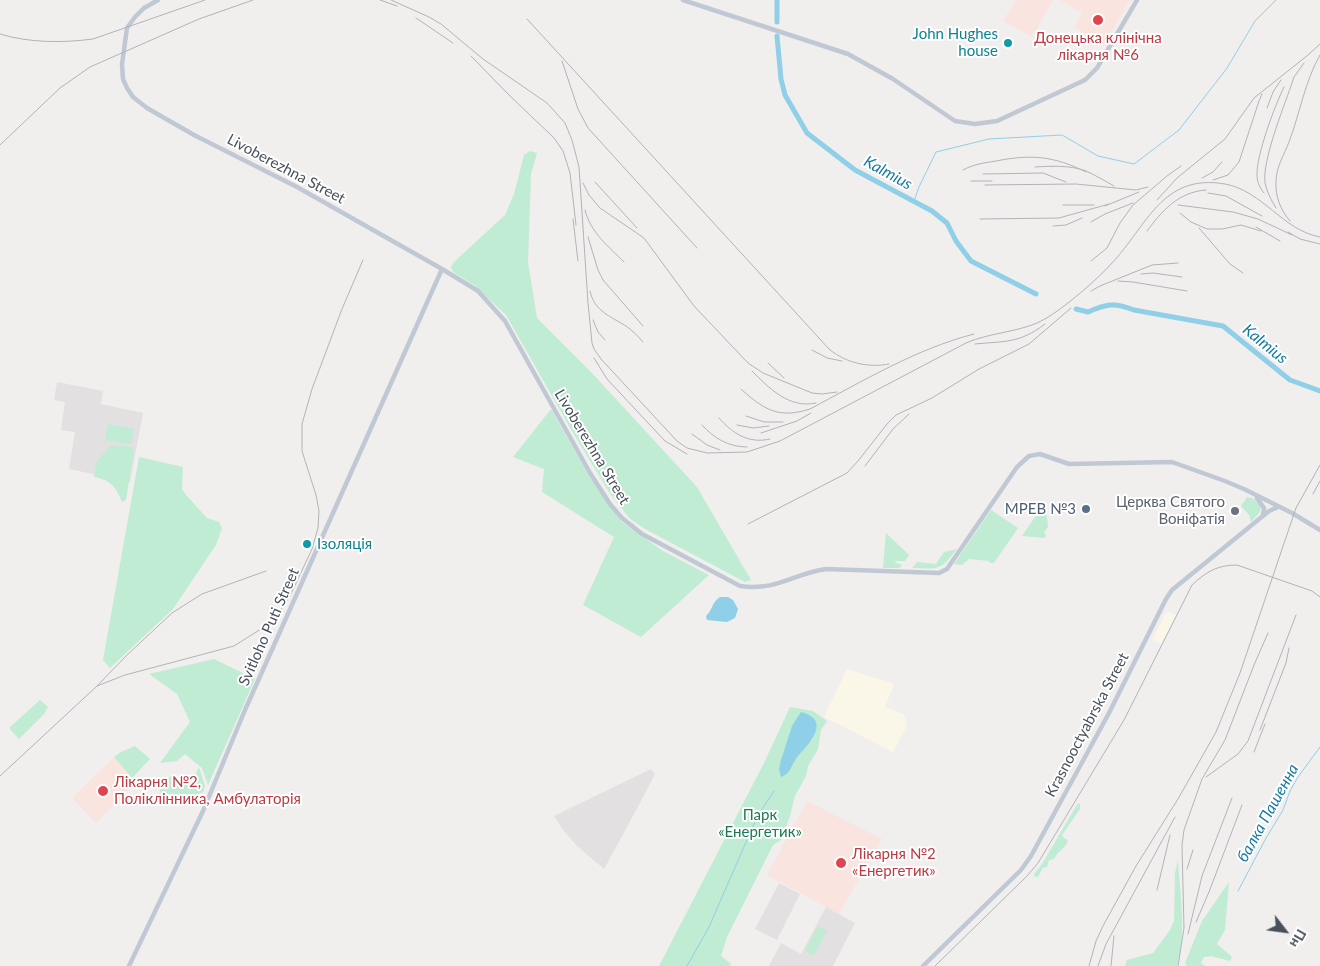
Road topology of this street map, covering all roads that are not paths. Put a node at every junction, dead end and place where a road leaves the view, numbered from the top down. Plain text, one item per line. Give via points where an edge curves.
1 (158, 0) edge
2 (683, 0) edge
3 (1137, 0) edge
4 (442, 269) junction
5 (1252, 493) junction
6 (1280, 507) junction
7 (1263, 516) junction
8 (1320, 530) edge
9 (128, 966) edge
10 (923, 966) edge

1 - 4 main road, Livoberezhna Street via 144,8 128,26 123,79 133,97 199,138 302,189
2 - 3 main road via 848,54 888,75 955,121 975,124 997,121 1085,80 1097,68
4 - 5 main road, Livoberezhna Street via 478,291 505,321 590,473 622,518 642,534 740,586 768,587 826,569 944,571 1017,467 1034,454 1069,464 1172,462
4 - 9 main road, Svitloho Puti Street via 196,826
5 - 6 main road, Livoberezhna Street
5 - 7 main road via 1264,508
6 - 7 main road, Krasnooctyabrska Street
6 - 8 main road, Livoberezhna Street
7 - 10 main road, Krasnooctyabrska Street via 1169,594 1109,714 1031,856 1021,870

